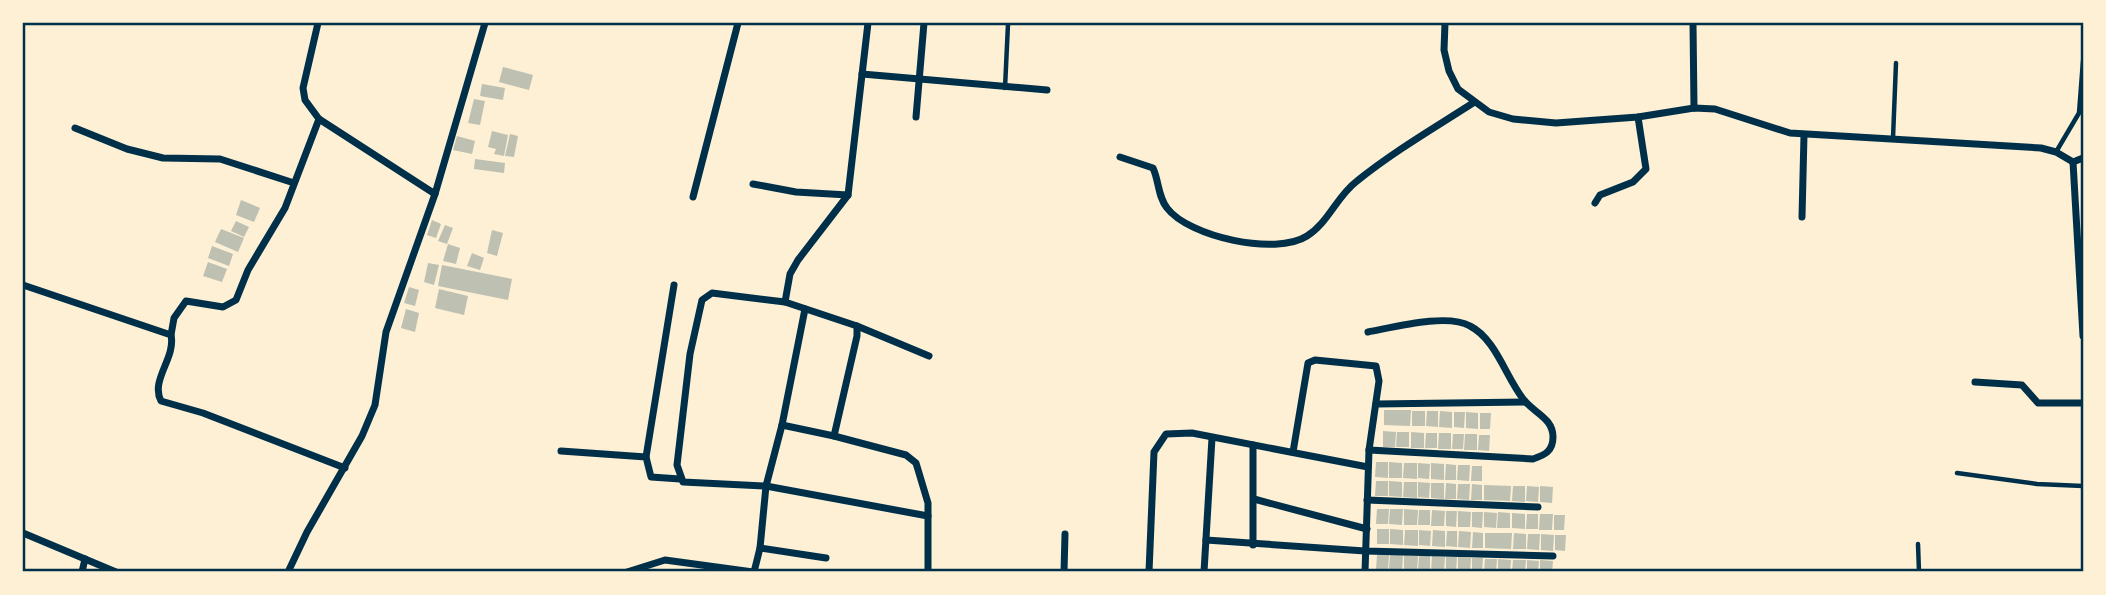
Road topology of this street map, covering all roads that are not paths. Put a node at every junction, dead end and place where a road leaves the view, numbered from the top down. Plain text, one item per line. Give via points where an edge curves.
1 (317, 23) edge
2 (485, 23) edge
3 (738, 23) edge
4 (868, 23) edge
5 (924, 23) edge
6 (1445, 23) edge
7 (1693, 23) edge
8 (1008, 24) edge
9 (2083, 61) edge
10 (1896, 63) dead end
11 (862, 74) junction
12 (919, 81) junction
13 (1005, 89) junction
14 (1047, 90) dead end
15 (1473, 103) junction
16 (1694, 108) junction
17 (916, 117) dead end
18 (1638, 117) junction
19 (318, 118) junction
20 (75, 128) dead end
21 (1804, 135) junction
22 (1893, 139) junction
23 (2056, 152) junction
24 (1120, 157) dead end
25 (2083, 158) edge
26 (2073, 162) junction
27 (294, 183) junction
28 (753, 184) dead end
29 (435, 194) junction
30 (848, 195) junction
31 (693, 197) dead end
32 (1595, 203) dead end
33 (1802, 217) dead end
34 (23, 285) edge
35 (674, 285) dead end
36 (785, 302) junction
37 (805, 309) junction
38 (857, 326) junction
39 (1368, 332) dead end
40 (171, 335) junction
41 (2083, 336) edge
42 (929, 356) dead end
43 (1975, 382) dead end
44 (1525, 402) junction
45 (2083, 402) edge
46 (1376, 404) junction
47 (782, 425) junction
48 (834, 436) junction
49 (1212, 438) junction
50 (1253, 445) junction
51 (1369, 450) junction
52 (561, 451) dead end
53 (1293, 452) junction
54 (646, 457) junction
55 (1368, 467) junction
56 (345, 468) junction
57 (1957, 473) dead end
58 (680, 479) junction
59 (766, 486) junction
60 (2083, 486) edge
61 (1254, 499) junction
62 (1367, 500) junction
63 (1538, 507) dead end
64 (928, 516) junction
65 (1367, 529) junction
66 (23, 533) edge
67 (1065, 534) dead end
68 (1206, 540) junction
69 (1918, 544) dead end
70 (1253, 545) junction
71 (760, 548) junction
72 (1365, 551) junction
73 (1553, 556) dead end
74 (826, 558) dead end
75 (85, 559) junction
76 (82, 572) edge
77 (116, 572) edge
78 (288, 572) edge
79 (627, 572) edge
80 (754, 572) edge
81 (928, 572) edge
82 (1064, 572) edge
83 (1149, 572) edge
84 (1204, 572) edge
85 (1365, 572) edge
86 (1919, 572) edge

1 - 19 street via 303,88 305,100
2 - 29 street
3 - 31 street
4 - 11 street
5 - 12 street
6 - 15 street via 1448,71
7 - 16 street
8 - 13 lane
9 - 23 lane via 2079,113
10 - 22 lane
11 - 12 street
11 - 30 street
12 - 13 street
12 - 17 street
13 - 14 street
15 - 18 street via 1513,119 1556,123
15 - 24 street via 1354,182 1309,235 1283,244 1269,246 1201,230 1165,206 1153,168
16 - 18 street
16 - 21 street via 1715,109
18 - 32 street via 1646,169 1633,182 1600,195
19 - 27 street
19 - 29 street
20 - 27 street via 127,149 163,158 220,159
21 - 22 street
21 - 33 street
22 - 23 street
23 - 26 street
25 - 26 street
26 - 41 street
27 - 40 street via 236,300 223,307 186,301 174,318
28 - 30 street
29 - 56 street via 386,332 375,405
30 - 36 street via 798,260 790,274
34 - 40 street
35 - 54 street
36 - 37 street
36 - 58 street via 712,293 702,300 690,354 677,464
37 - 38 street
37 - 47 street
38 - 42 street
38 - 48 street
39 - 44 street via 1455,321 1470,326 1483,334
40 - 56 street via 171,350 158,388 161,401
43 - 45 street via 2022,385 2038,402
44 - 46 street
44 - 51 street via 1547,420 1553,435 1552,447 1545,455 1517,459
46 - 51 street
46 - 53 street via 1379,373 1375,365 1311,361
47 - 48 street
47 - 59 street
48 - 64 street via 913,459
49 - 50 street
49 - 68 street
49 - 83 street via 1178,432 1166,434 1158,442
50 - 53 street
50 - 61 street
51 - 55 street
52 - 54 street
53 - 55 street
54 - 58 street via 651,477
55 - 62 street
56 - 78 street
57 - 60 lane
58 - 59 street
59 - 64 street
59 - 71 street
61 - 65 street
61 - 70 street
62 - 63 street
62 - 65 street
64 - 81 street
65 - 72 street
66 - 75 street
67 - 82 street
68 - 70 street
68 - 84 street
69 - 86 lane
70 - 72 street
71 - 74 street
71 - 80 street
72 - 73 street
72 - 85 street
75 - 76 street
75 - 77 street
79 - 80 street via 665,561

